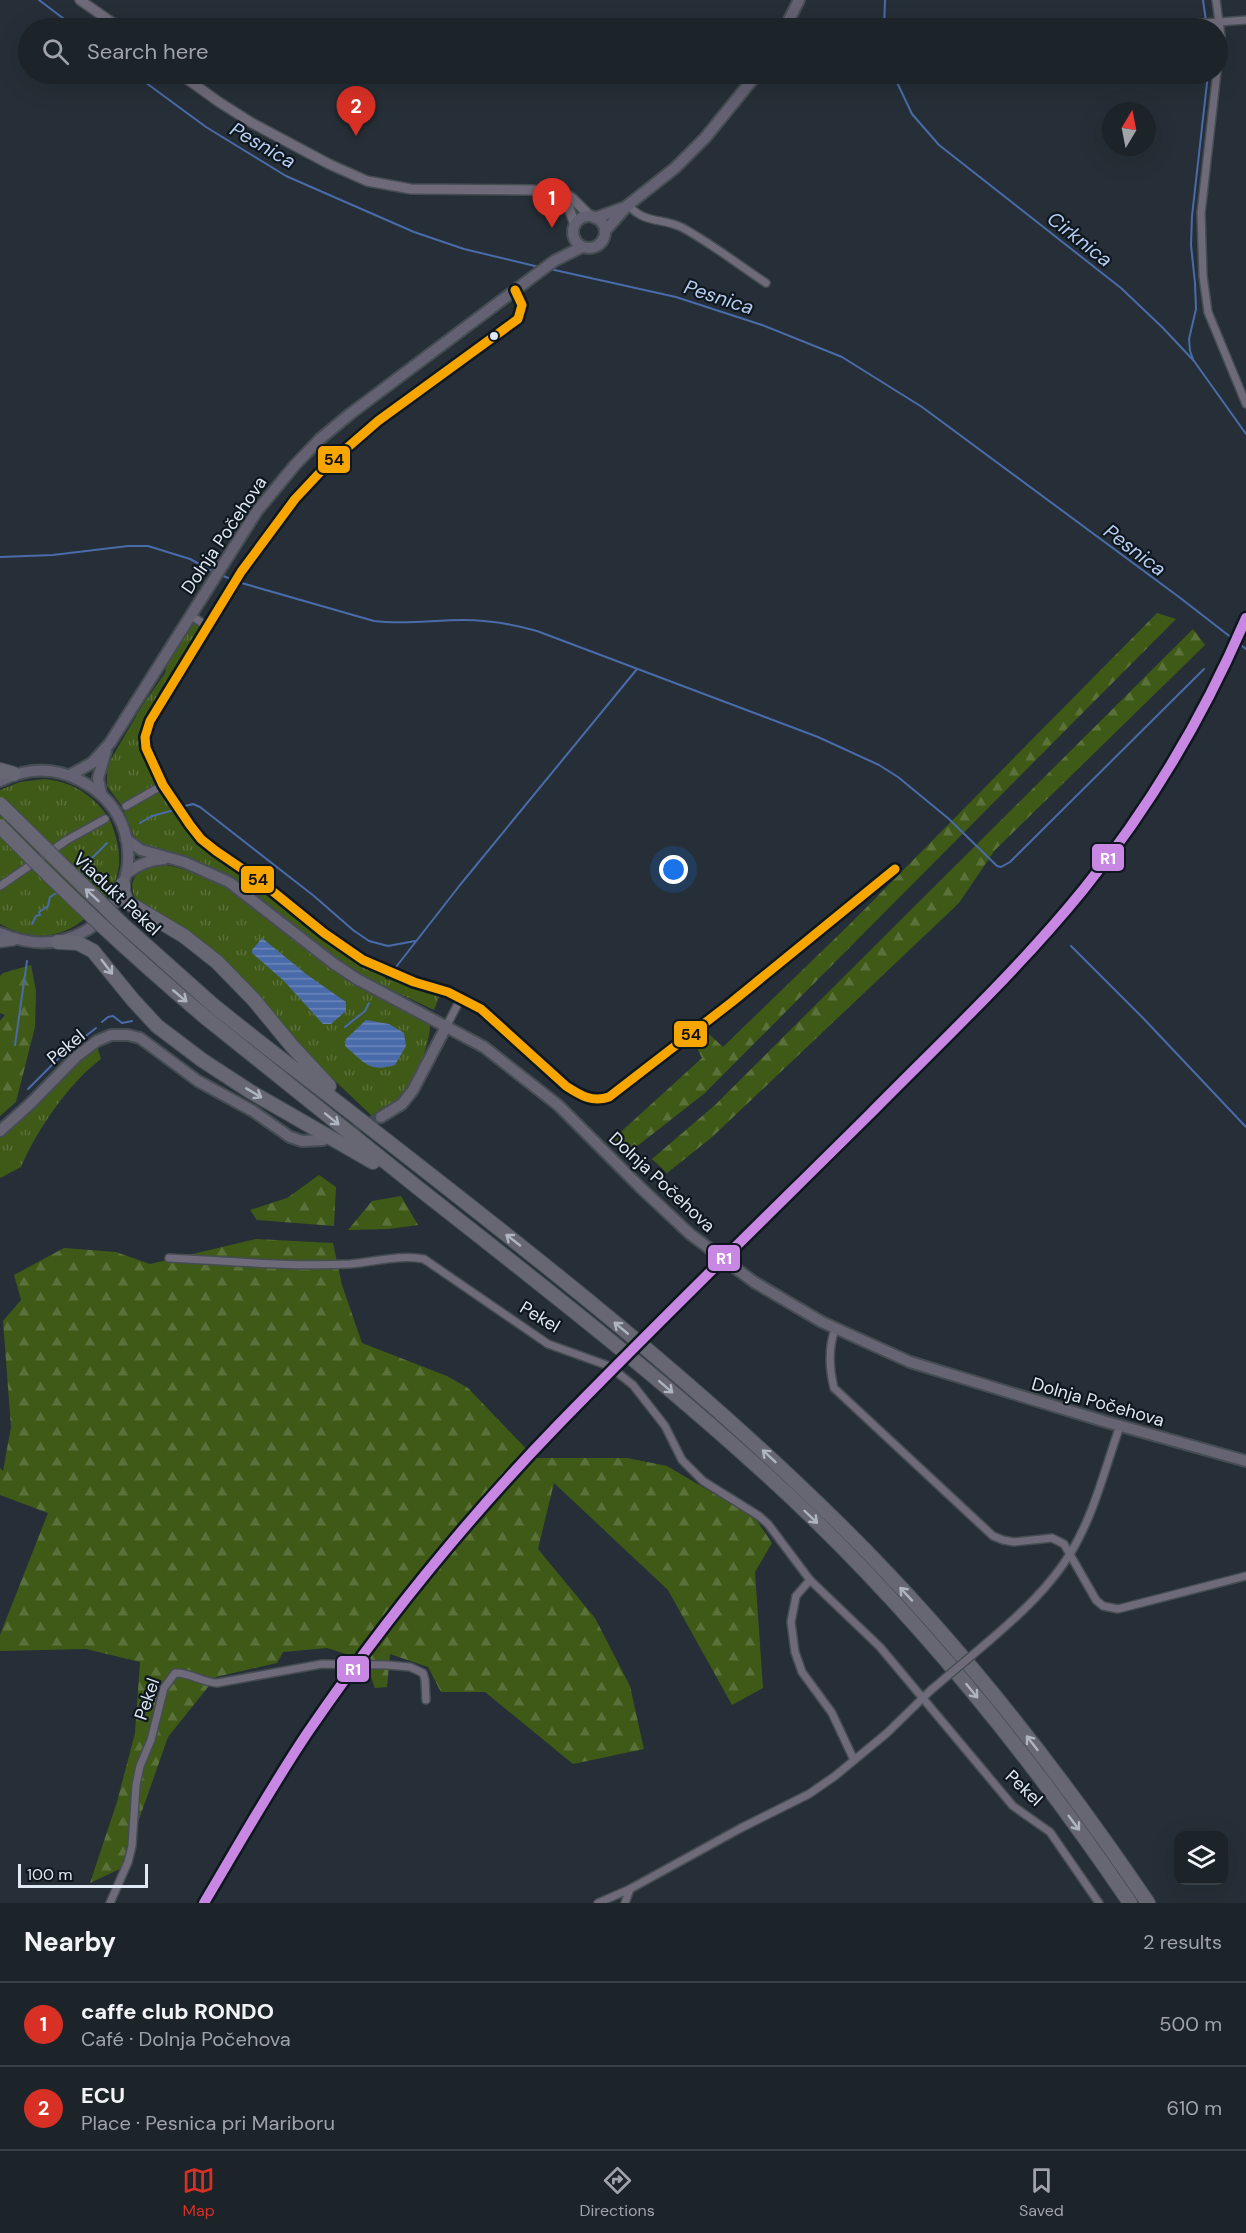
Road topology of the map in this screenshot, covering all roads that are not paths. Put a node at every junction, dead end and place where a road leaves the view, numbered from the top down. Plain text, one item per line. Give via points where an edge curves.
1 (80, 0) edge
2 (799, 0) edge
3 (1216, 0) edge
4 (90, 4) edge
5 (108, 18) edge
6 (789, 18) edge
7 (1215, 18) edge
8 (1246, 20) edge
9 (1228, 21) edge
10 (194, 84) edge
11 (749, 84) edge
12 (1216, 84) edge
13 (551, 192) junction
14 (628, 206) junction
15 (593, 217) junction
16 (574, 230) junction
17 (605, 231) junction
18 (582, 247) junction
19 (554, 261) junction
20 (766, 283) dead end
21 (519, 288) junction
22 (1246, 404) edge
23 (190, 615) junction
24 (207, 626) junction
25 (110, 743) junction
26 (0, 770) edge
27 (14, 774) junction
28 (70, 775) junction
29 (0, 781) edge
30 (164, 785) junction
31 (101, 794) junction
32 (0, 804) edge
33 (126, 806) dead end
34 (105, 819) dead end
35 (0, 826) edge
36 (126, 839) junction
37 (171, 859) junction
38 (895, 868) dead end
39 (125, 879) junction
40 (0, 886) edge
41 (0, 933) edge
42 (14, 939) junction
43 (0, 941) edge
44 (58, 942) junction
45 (461, 998) junction
46 (447, 1026) junction
47 (381, 1117) tunnel mouth
48 (373, 1129) junction
49 (0, 1131) edge
50 (322, 1140) tunnel mouth
51 (418, 1188) junction
52 (170, 1258) dead end
53 (835, 1329) junction
54 (1120, 1426) junction
55 (1246, 1461) edge
56 (1070, 1554) junction
57 (1246, 1576) edge
58 (810, 1580) junction
59 (922, 1699) junction
60 (426, 1700) dead end
61 (854, 1760) junction
62 (630, 1889) junction
63 (110, 1903) edge
64 (598, 1903) edge
65 (626, 1903) edge
66 (1099, 1903) edge
67 (1130, 1903) edge
68 (1148, 1903) edge

1 - 4 street
2 - 6 main road
3 - 7 street
4 - 5 street
8 - 9 street
10 - 13 street via 252,123 367,181 411,189
11 - 14 main road via 705,138
12 - 22 street via 1201,213 1203,276 1208,312
13 - 15 street via 572,198
13 - 16 street via 569,208
14 - 15 main road
14 - 17 main road
14 - 20 street via 640,216 683,228
15 - 16 main road via 583,218
15 - 17 main road
16 - 18 main road via 576,242
16 - 19 main road
17 - 18 main road via 598,246
18 - 19 main road
19 - 21 main road, Dolnja Počehova
21 - 23 main road, Dolnja Počehova via 320,439 257,510
21 - 24 street, Dolnja Počehova via 522,305 518,319 385,416 325,467 295,499
23 - 24 street
23 - 25 main road, Dolnja Počehova
24 - 30 street, Dolnja Počehova via 147,728 146,748
25 - 28 main road, Dolnja Počehova via 92,763
25 - 31 main road, Dolnja Počehova via 98,778
26 - 27 highway
27 - 28 main road via 49,770
27 - 29 main road
28 - 31 main road
30 - 33 street
30 - 45 street via 201,839 324,933 363,960
31 - 36 main road via 115,812
48 -> 32 highway, Viadukt Pekel, bridge via 213,1005 112,915
34 - 40 street
35 -> 51 highway, Viadukt Pekel, bridge via 112,936 205,1017
36 - 37 main road, Dolnja Počehova via 141,850
36 - 39 main road
37 - 39 main road via 146,862
37 - 46 main road, Dolnja Počehova via 229,882 333,963
38 - 45 street via 609,1097 597,1100 566,1086 481,1009
39 - 44 main road via 111,909 76,936
39 - 48 highway via 123,892 127,902 184,936 217,962 327,1085 366,1118
41 - 42 main road
42 - 43 highway
42 - 44 main road via 38,944
44 -> 51 highway via 78,943 93,951 157,1026 202,1060 364,1155 398,1181
45 - 46 street
46 - 47 main road via 413,1090 402,1104
46 - 53 main road, Dolnja Počehova via 484,1047 550,1099 676,1221 722,1258 784,1301
68 -> 48 highway via 1068,1789 960,1651 832,1516 649,1351
49 - 50 main road, Pekel via 97,1041 111,1035 128,1035 140,1038 198,1082 253,1111 290,1137
51 -> 67 highway via 649,1372 819,1525 946,1660 1097,1854
52 - 58 street, Pekel via 312,1264 351,1264 410,1256 424,1259 548,1344 609,1366 633,1385 665,1426 682,1460 703,1481 768,1524
53 - 54 main road, Dolnja Počehova via 910,1362
53 - 56 street via 830,1356 834,1388 993,1536 1014,1542 1052,1538 1064,1544
54 - 55 main road, Dolnja Počehova
54 - 56 street via 1092,1508
56 - 57 street via 1096,1600 1109,1608 1137,1605
56 - 59 street, bridge via 1032,1603
58 - 59 street, Pekel via 880,1647
58 - 61 street via 796,1596 791,1622 795,1652 802,1672 832,1713
59 - 61 street
59 - 66 street, Pekel via 1013,1806 1050,1832
60 - 63 street, Pekel via 423,1673 387,1665 322,1664 217,1683 175,1673 164,1688 140,1766 132,1846
61 - 62 street via 809,1794
62 - 64 street
62 - 65 street

